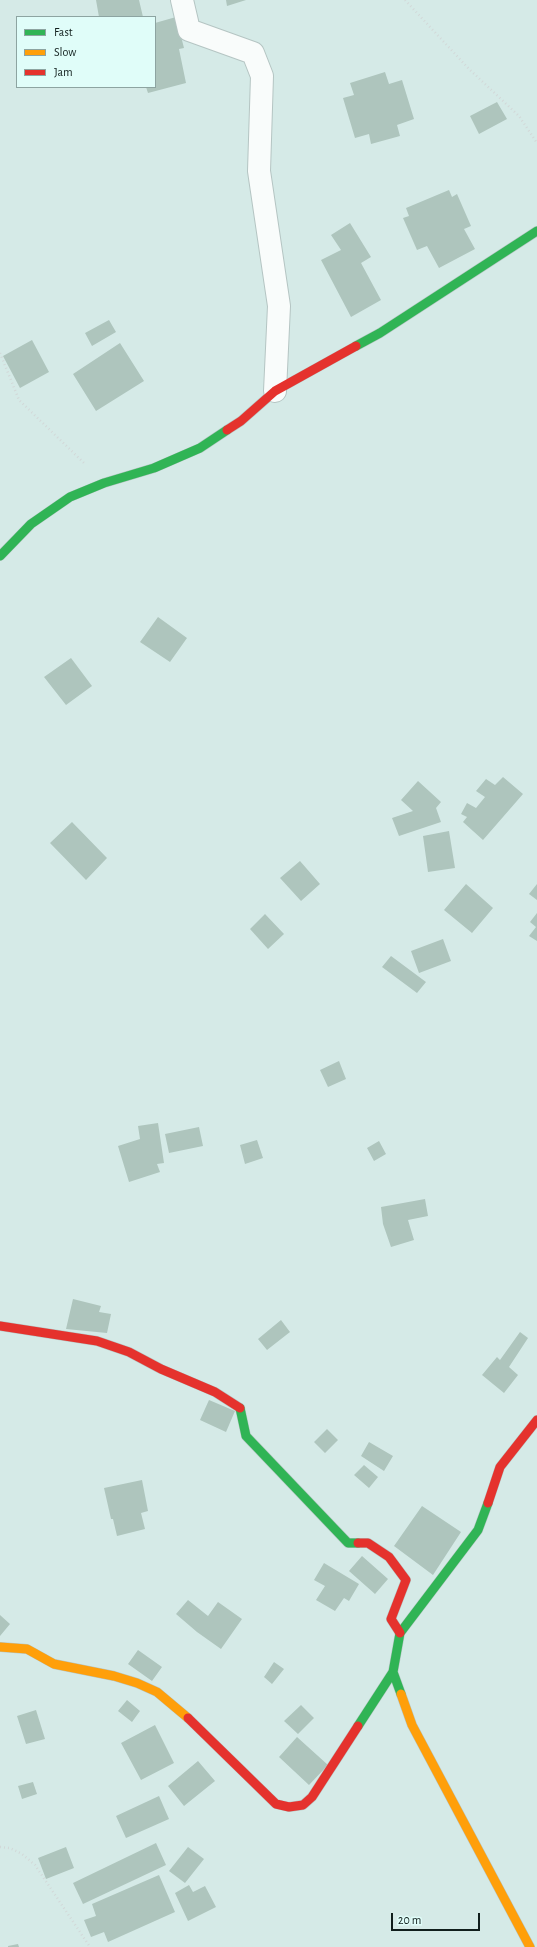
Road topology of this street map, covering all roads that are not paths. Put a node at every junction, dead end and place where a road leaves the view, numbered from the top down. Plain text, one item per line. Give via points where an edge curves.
1 (182, 0) edge
2 (537, 231) edge
3 (274, 390) junction
4 (0, 556) edge
5 (0, 1326) edge
6 (537, 1420) edge
7 (400, 1633) junction
8 (0, 1647) edge
9 (393, 1672) junction
10 (530, 1947) edge

1 - 3 street via 189,30 253,53 262,76 259,171 279,306
2 - 3 street via 380,333
3 - 4 street via 241,421 200,448 154,468 104,483 70,497 31,524
5 - 7 street via 97,1341 130,1352 161,1369 215,1392 240,1407 246,1436 348,1543 368,1543 389,1557 406,1580 391,1619
6 - 7 street via 500,1466 478,1530
7 - 9 street
8 - 9 street via 27,1649 54,1664 114,1676 157,1692 178,1708 276,1804 289,1807 303,1805 312,1797
9 - 10 street via 412,1724

